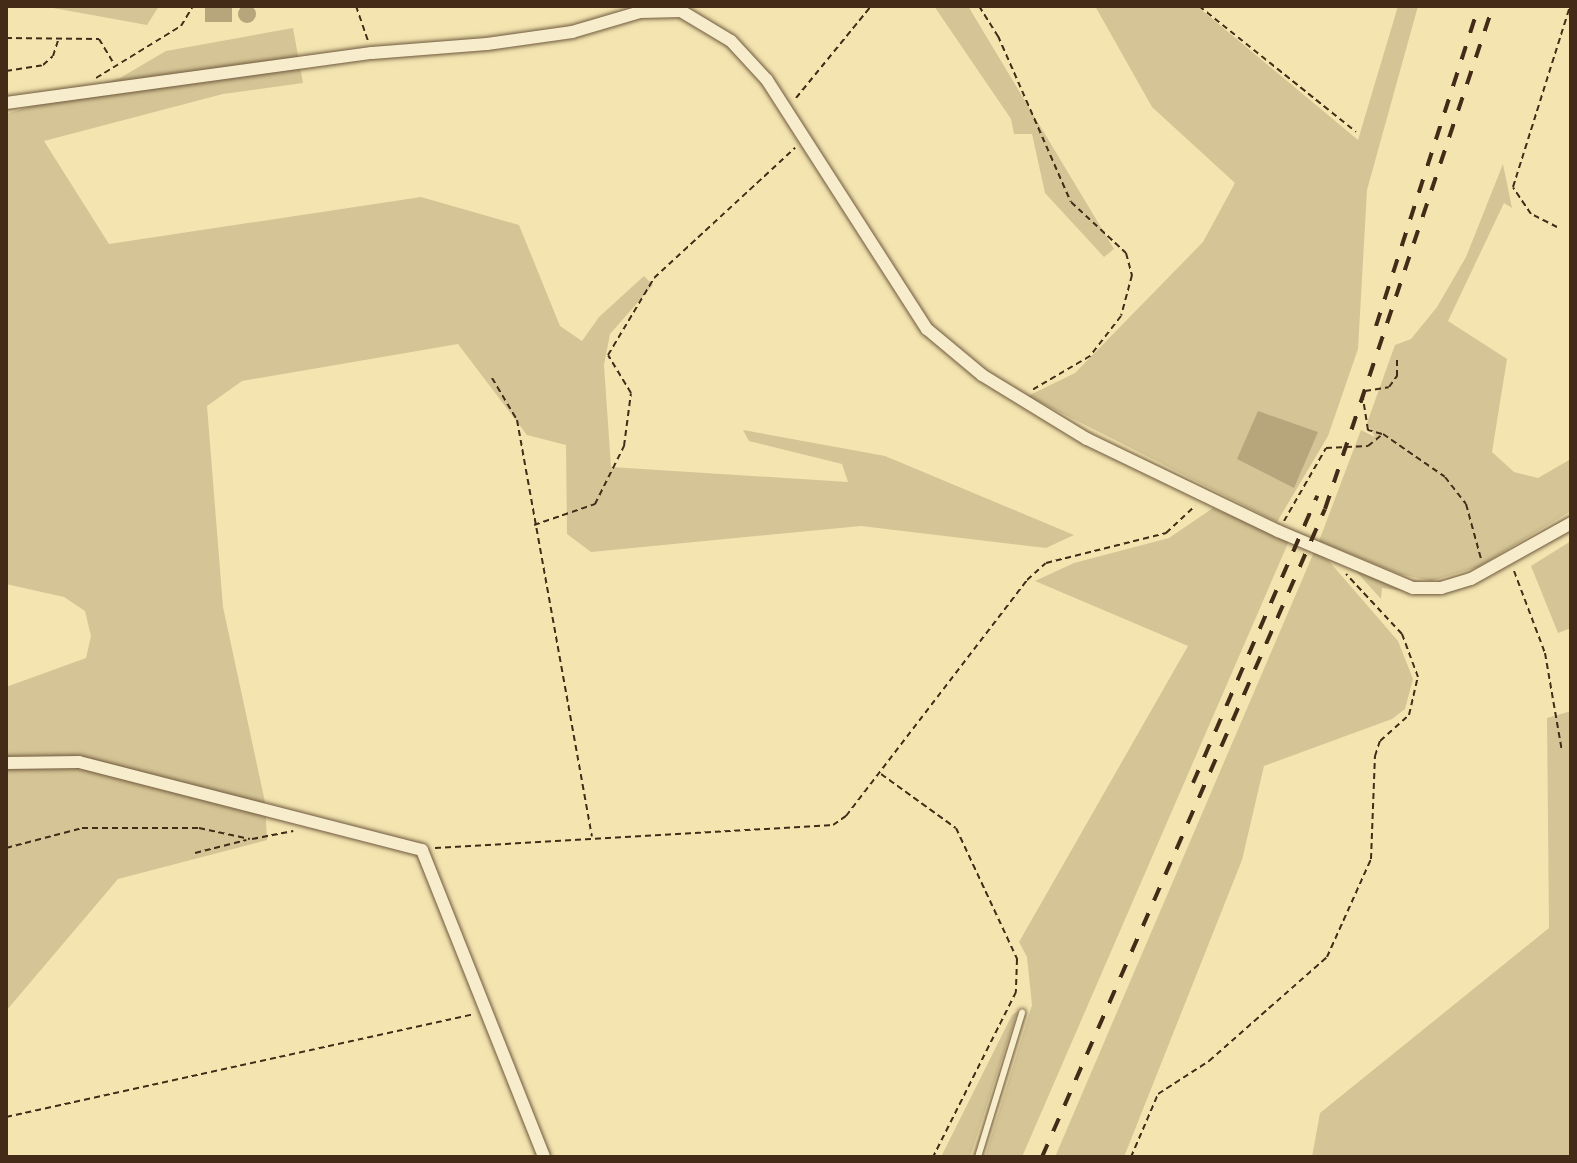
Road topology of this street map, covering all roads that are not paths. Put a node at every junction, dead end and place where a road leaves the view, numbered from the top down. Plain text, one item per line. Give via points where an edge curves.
1 (6, 103) edge
2 (1571, 523) edge
3 (6, 763) edge
4 (1022, 1013) dead end
5 (544, 1157) edge
6 (978, 1157) edge

1 - 2 street via 372,53 487,44 572,32 640,12 681,11 731,41 787,108 927,329 953,353 1087,439 1278,531 1413,588 1441,588 1485,571
3 - 5 street via 79,762 422,850
4 - 6 lane

